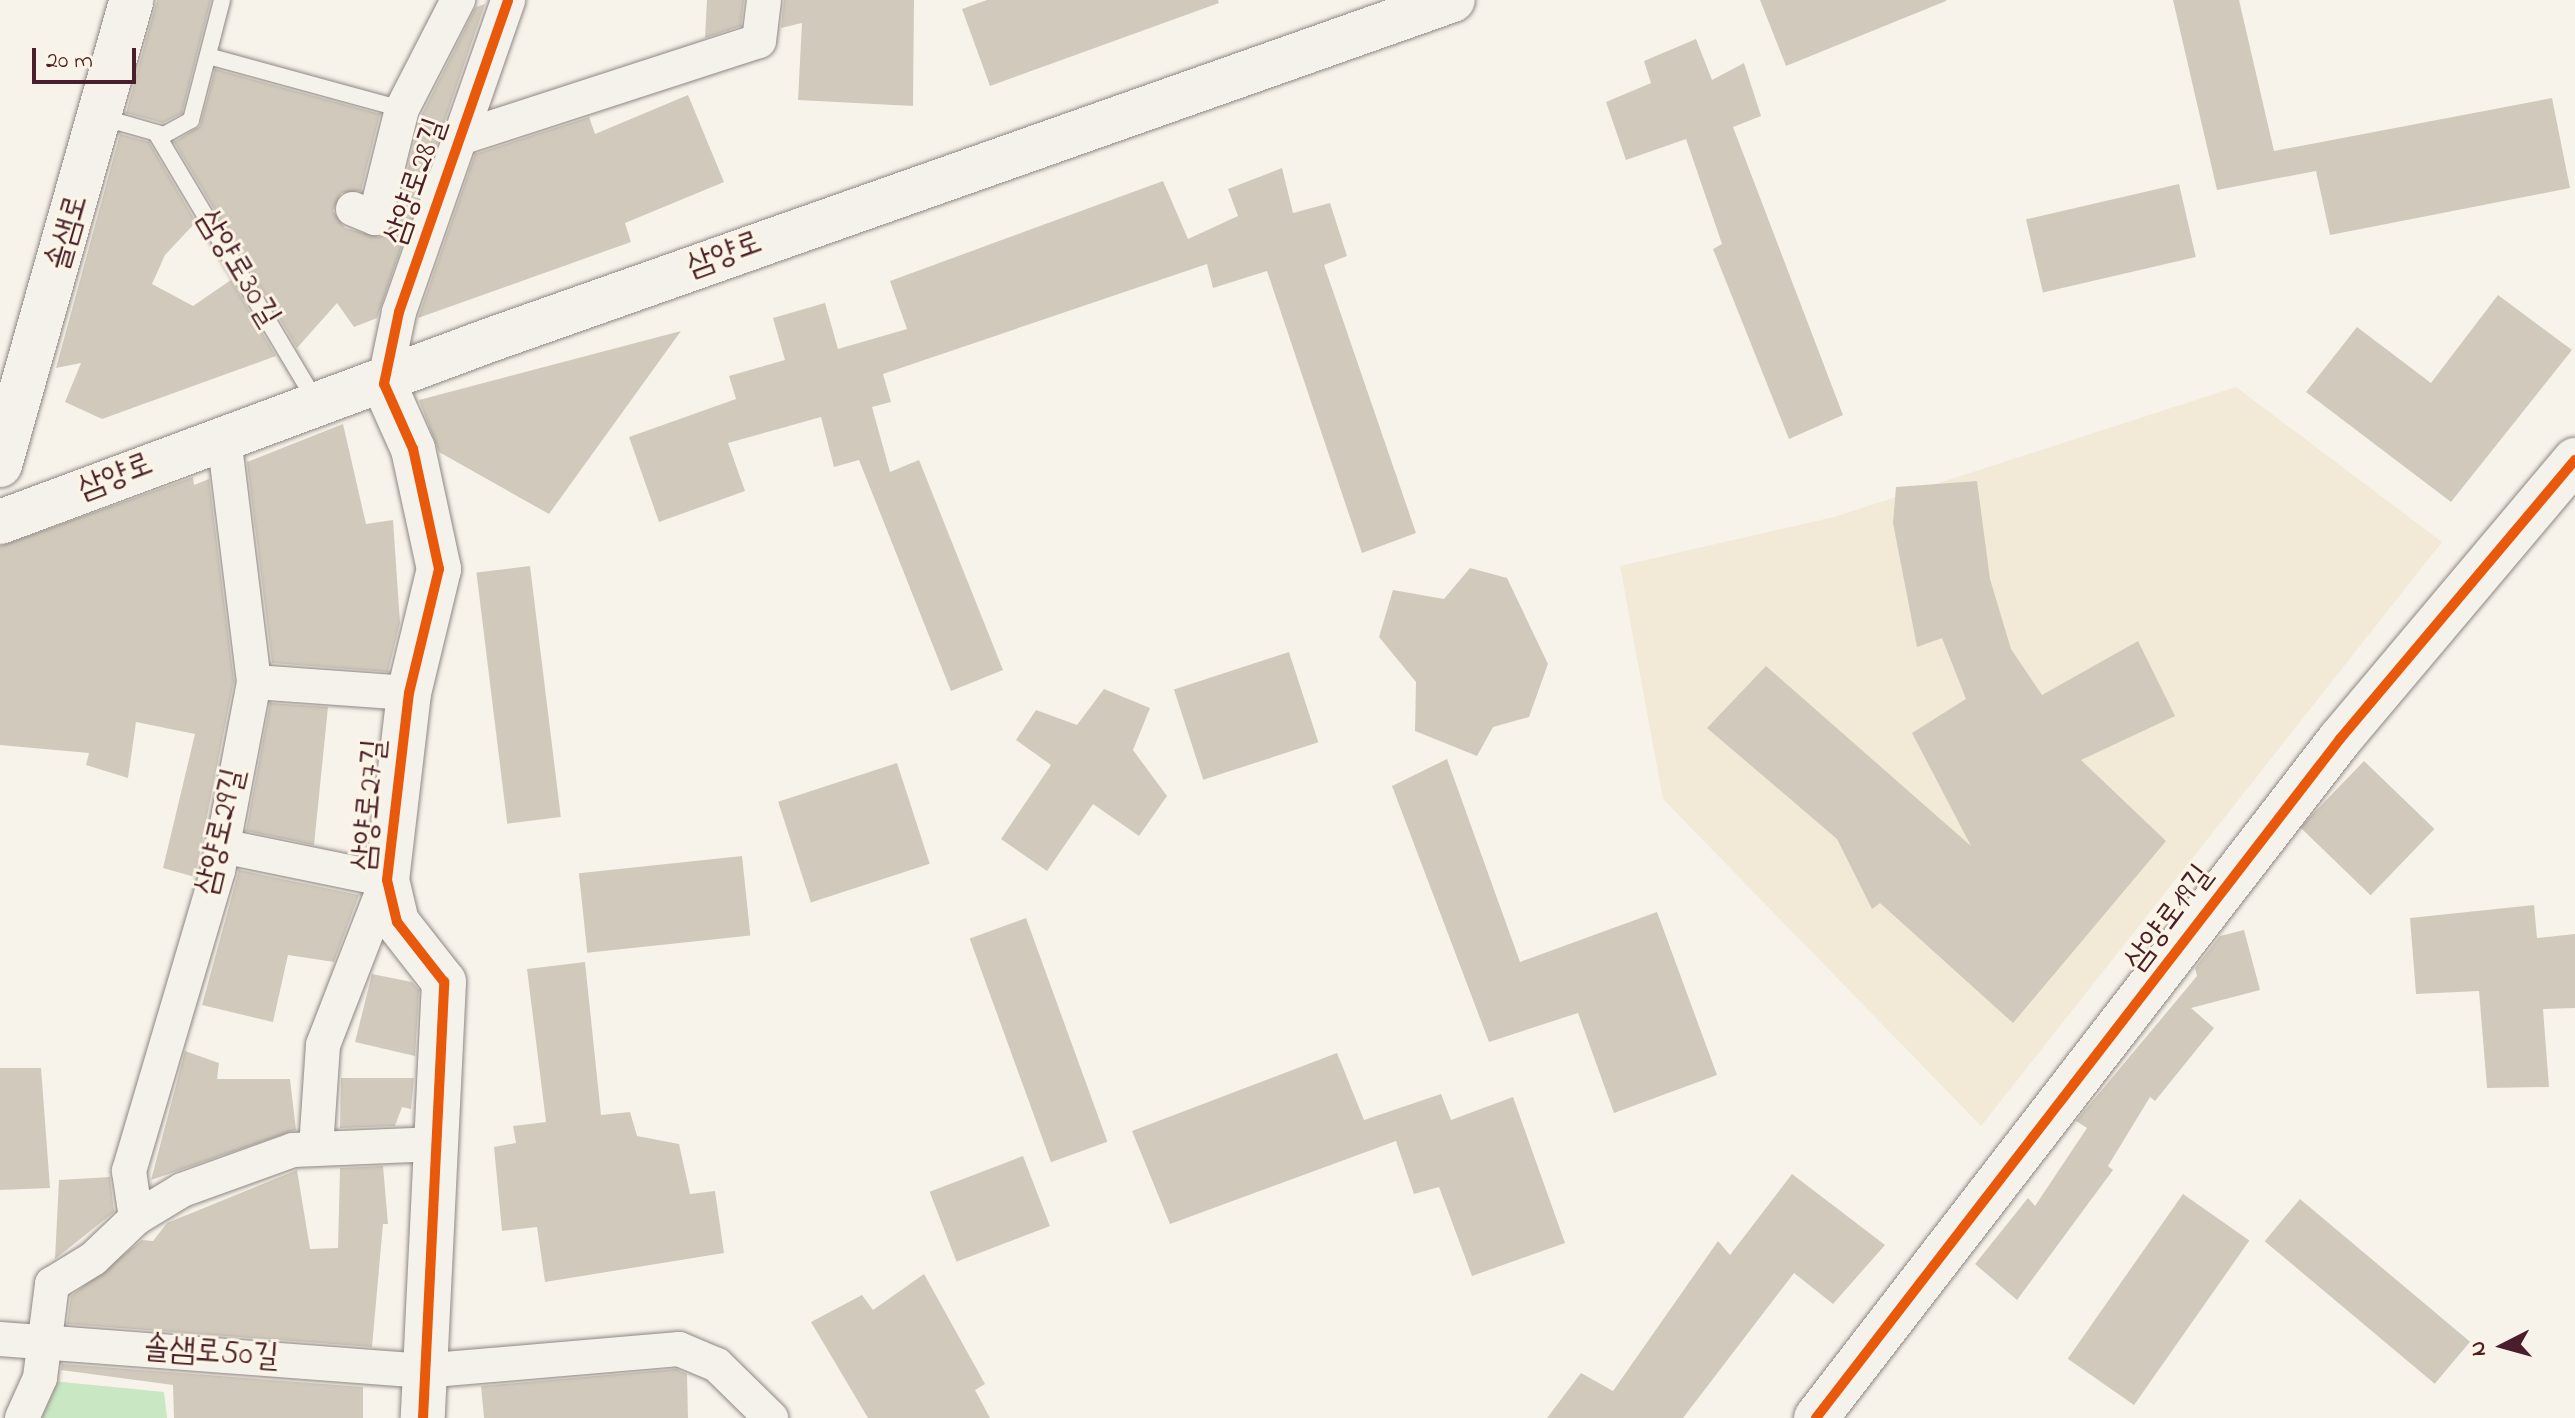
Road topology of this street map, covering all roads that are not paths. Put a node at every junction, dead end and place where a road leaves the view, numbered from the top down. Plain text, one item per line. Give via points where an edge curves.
1 (132, 0) edge
2 (222, 0) edge
3 (508, 0) edge
4 (764, 0) edge
5 (1453, 0) edge
6 (454, 1) edge
7 (208, 56) junction
8 (402, 109) junction
9 (101, 117) junction
10 (156, 133) junction
11 (460, 138) junction
12 (353, 209) dead end
13 (384, 384) junction
14 (317, 404) junction
15 (224, 438) junction
16 (2575, 460) edge
17 (0, 465) edge
18 (0, 522) edge
19 (254, 682) junction
20 (409, 693) junction
21 (222, 846) junction
22 (387, 880) junction
23 (437, 1144) junction
24 (316, 1149) junction
25 (136, 1218) junction
26 (0, 1339) edge
27 (43, 1341) junction
28 (422, 1371) junction
29 (22, 1418) edge
30 (423, 1418) edge
31 (771, 1418) edge
32 (1816, 1418) edge

1 - 9 street, 솔샘로
2 - 7 lane
3 - 11 street, 삼양로28길
4 - 11 street, 삼양로28길 via 759,41
5 - 13 street, 삼양로 via 490,340
6 - 8 street
7 - 8 lane
7 - 10 lane via 191,120 164,135
8 - 12 street via 375,218
9 - 10 lane
9 - 17 street, 솔샘로
10 - 14 lane, 삼양로30길
11 - 13 street, 삼양로28길 via 399,312
13 - 14 street, 삼양로
13 - 20 street, 삼양로27길 via 413,449 439,569
14 - 15 street, 삼양로
15 - 18 street, 삼양로
15 - 19 street, 삼양로29길
16 - 32 street, 삼양로19길 via 2340,739
19 - 20 street, 삼양로27길
19 - 21 street, 삼양로29길
20 - 22 street, 삼양로27길
21 - 22 street, 삼양로27길
21 - 25 street, 삼양로29길 via 129,1171
22 - 23 street, 삼양로27길 via 397,922 444,982
22 - 24 street, 삼양로27길 via 323,1045
23 - 24 street
23 - 28 street, 삼양로27길
24 - 25 street via 293,1150 182,1190
25 - 27 street via 93,1259 52,1284
26 - 27 street, 솔샘로50길
27 - 28 street, 솔샘로50길
27 - 29 street via 40,1378
28 - 30 street, 삼양로27길
28 - 31 street via 679,1349 717,1365

